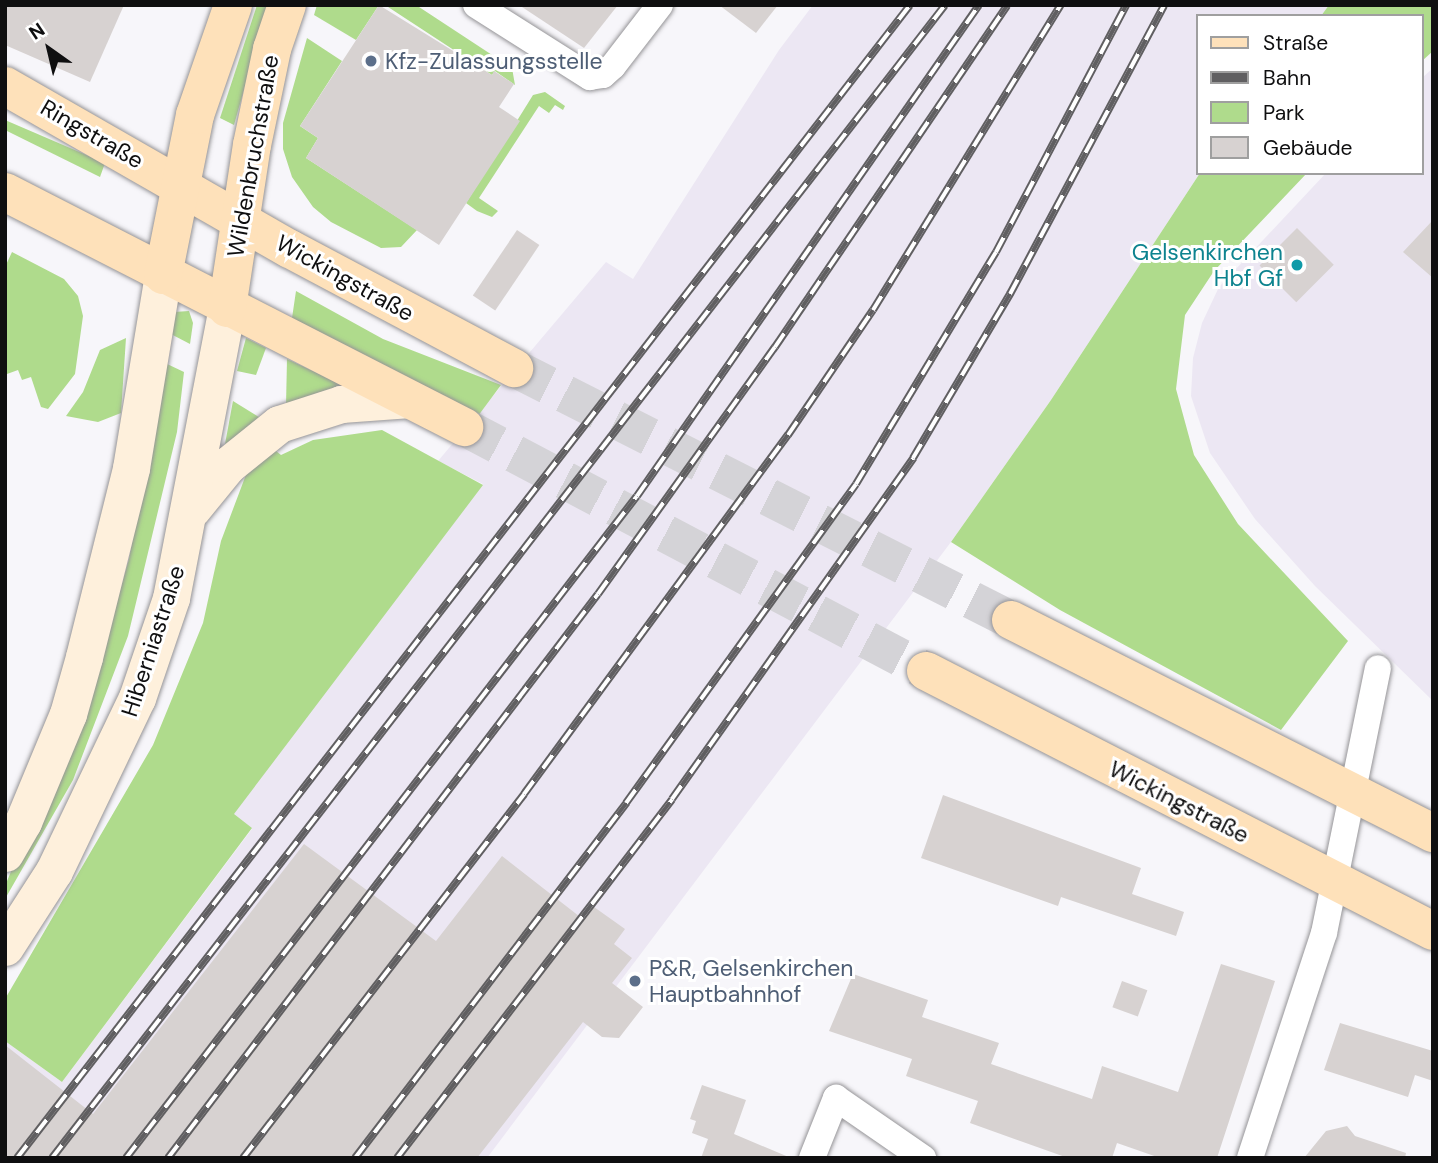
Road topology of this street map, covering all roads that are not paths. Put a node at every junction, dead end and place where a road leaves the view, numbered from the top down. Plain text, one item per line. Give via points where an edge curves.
1 (233, 5) edge
2 (287, 5) edge
3 (476, 5) edge
4 (660, 5) edge
5 (5, 86) edge
6 (179, 183) junction
7 (5, 192) edge
8 (240, 219) junction
9 (163, 275) junction
10 (227, 309) junction
11 (514, 368) tunnel mouth
12 (410, 399) junction
13 (464, 427) tunnel mouth
14 (190, 513) junction
15 (1011, 620) tunnel mouth
16 (1378, 668) dead end
17 (926, 671) tunnel mouth
18 (1351, 792) junction
19 (1433, 833) edge
20 (5, 853) edge
21 (1334, 882) junction
22 (1433, 930) edge
23 (5, 947) edge
24 (812, 1158) edge
25 (923, 1158) edge
26 (1250, 1158) edge

1 - 6 main road via 195,115
2 - 8 main road, Wildenbruchstraße via 272,49
3 - 4 street via 590,77 603,75 613,66
5 - 6 main road, Ringstraße
6 - 8 main road, Wickingstraße
6 - 9 main road
7 - 9 main road
8 - 10 main road, Wildenbruchstraße
8 - 11 main road, Wickingstraße
9 - 10 main road
9 - 20 main road via 134,456 85,657 68,714
10 - 12 main road
10 - 14 main road, Hiberniastraße
12 - 13 main road
12 - 14 main road via 341,404 279,424 228,465
14 - 23 main road, Hiberniastraße via 171,598 121,738 54,872
15 - 18 main road
16 - 18 street
17 - 21 main road, Wickingstraße
18 - 19 main road
18 - 21 street
21 - 22 main road, Wickingstraße
21 - 26 street via 1317,961
24 - 25 street via 836,1098

